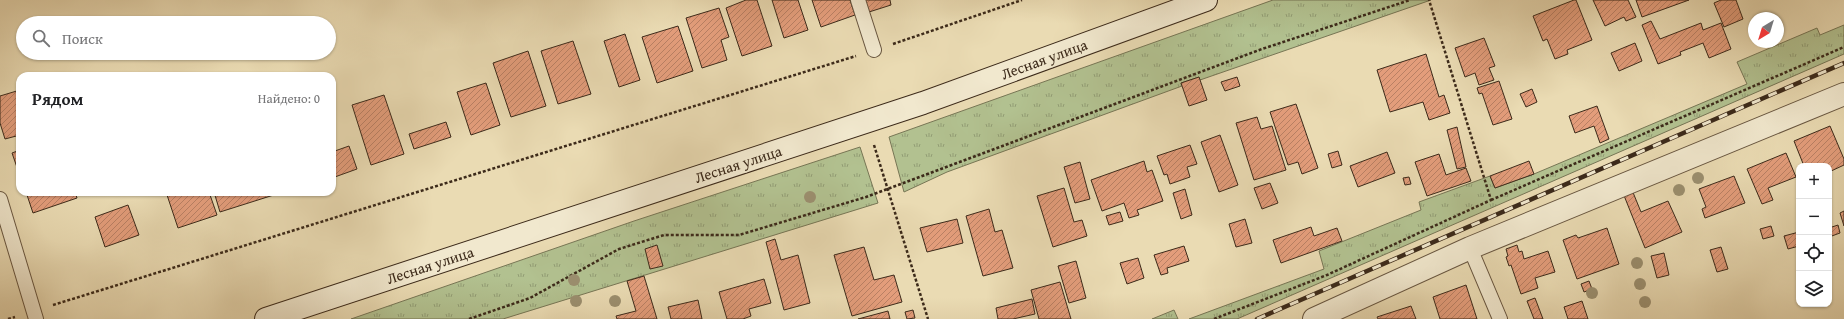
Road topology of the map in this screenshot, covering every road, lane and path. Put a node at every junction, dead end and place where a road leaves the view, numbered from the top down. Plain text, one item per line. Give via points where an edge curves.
1 (858, 0) edge
2 (1022, 0) edge
3 (1206, 0) edge
4 (1410, 0) edge
5 (1429, 0) edge
6 (1844, 47) edge
7 (874, 50) junction
8 (1844, 94) edge
9 (867, 122) junction
10 (889, 188) junction
11 (0, 199) edge
12 (1491, 200) junction
13 (1470, 248) junction
14 (34, 315) edge
15 (8, 319) edge
16 (266, 319) edge
17 (469, 319) edge
18 (928, 319) edge
19 (1214, 319) edge
20 (1314, 319) edge
21 (1500, 319) edge

1 - 7 lane
2 - 7 path
3 - 9 street, Лесная улица
4 - 10 path via 1262,49
5 - 12 path
6 - 12 path
7 - 14 path
8 - 13 street
9 - 10 path
9 - 16 street, Лесная улица
10 - 17 path via 739,235 664,235 619,249 530,298
10 - 18 path
11 - 14 lane
12 - 19 path via 1326,275
13 - 20 street
13 - 21 lane
14 - 15 path

